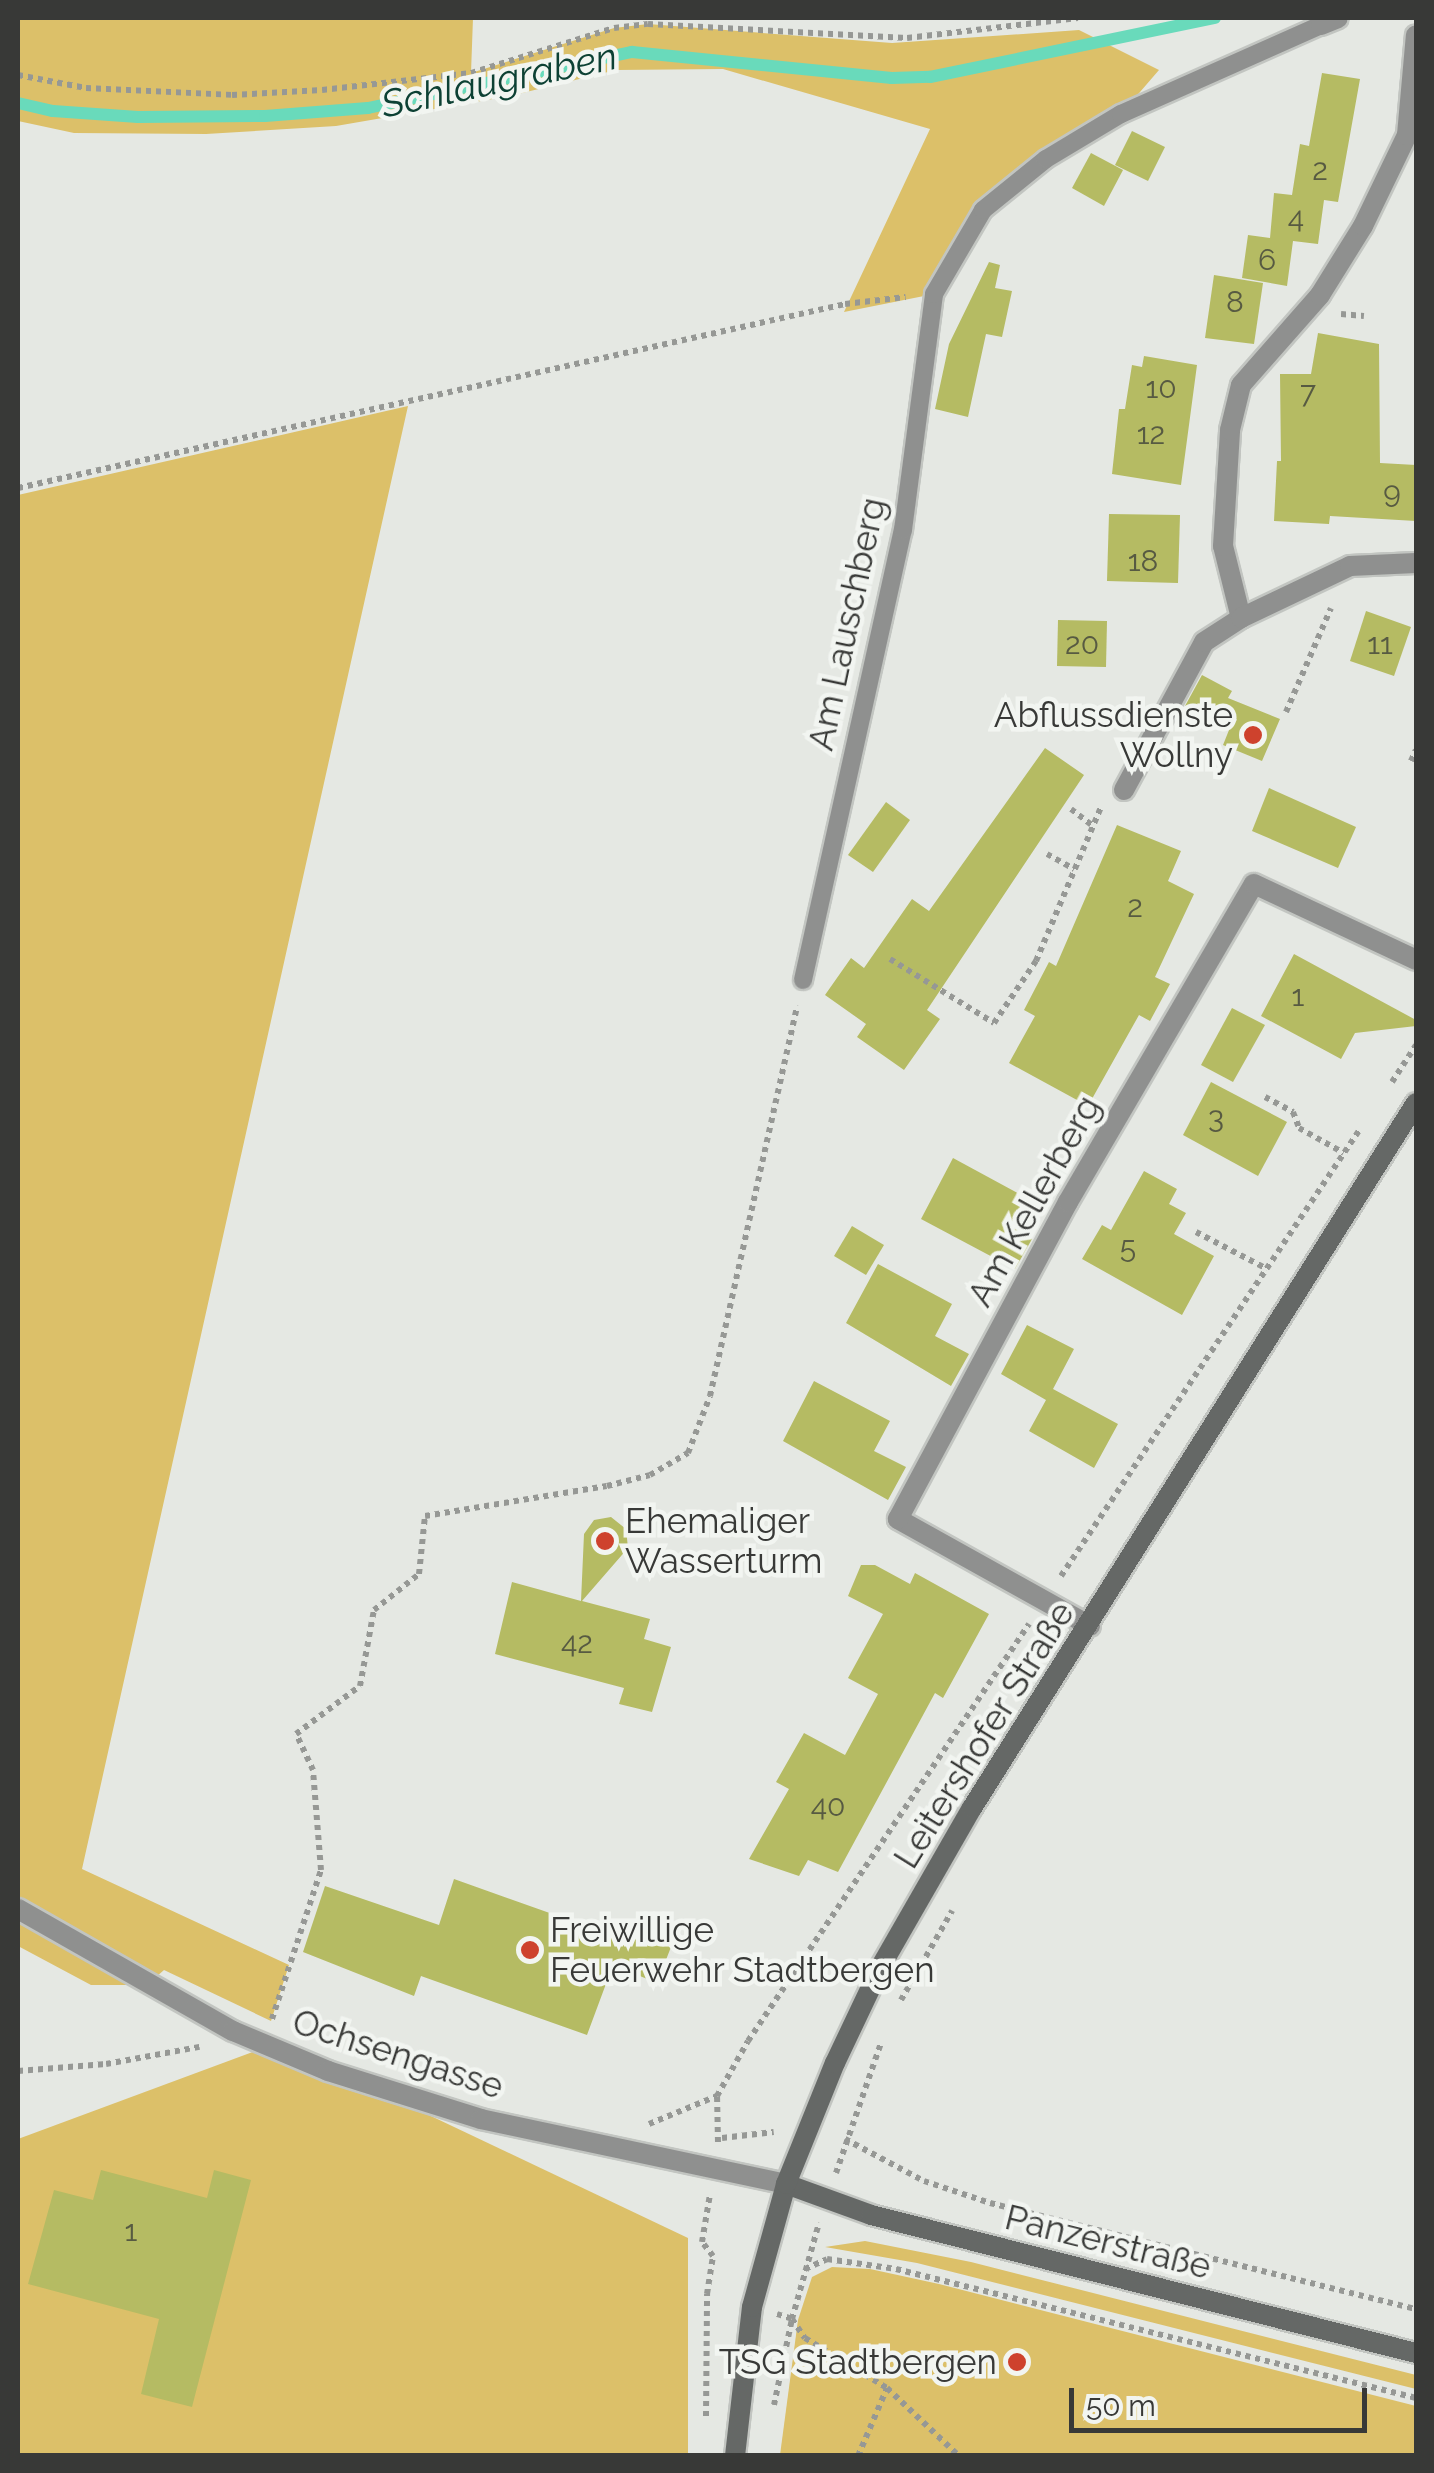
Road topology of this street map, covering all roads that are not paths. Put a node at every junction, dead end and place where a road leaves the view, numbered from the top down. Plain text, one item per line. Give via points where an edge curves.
1 (1330, 22) edge
2 (1416, 35) edge
3 (1416, 563) edge
4 (1241, 618) junction
5 (1124, 790) road end
6 (1416, 960) edge
7 (803, 980) road end
8 (1416, 1103) edge
9 (1090, 1626) junction
10 (18, 1909) edge
11 (786, 2184) junction
12 (1416, 2353) edge
13 (735, 2456) edge

1 - 7 lane, Am Lauschberg via 1120,114 1046,159 983,210 934,294 903,530
2 - 4 street via 1407,135 1363,226 1320,295 1241,385 1230,430 1223,546
3 - 4 street via 1350,566
4 - 5 street via 1204,642
6 - 9 street, Am Kellerberg via 1254,884 1068,1202 898,1518
8 - 9 street, Leitershofer Straße
9 - 11 street, Leitershofer Straße via 972,1808 882,1966
10 - 11 street, Ochsengasse via 233,2031 328,2071 481,2118
11 - 12 street, Panzerstraße via 871,2215
11 - 13 street, Leitershofer Straße via 752,2307

